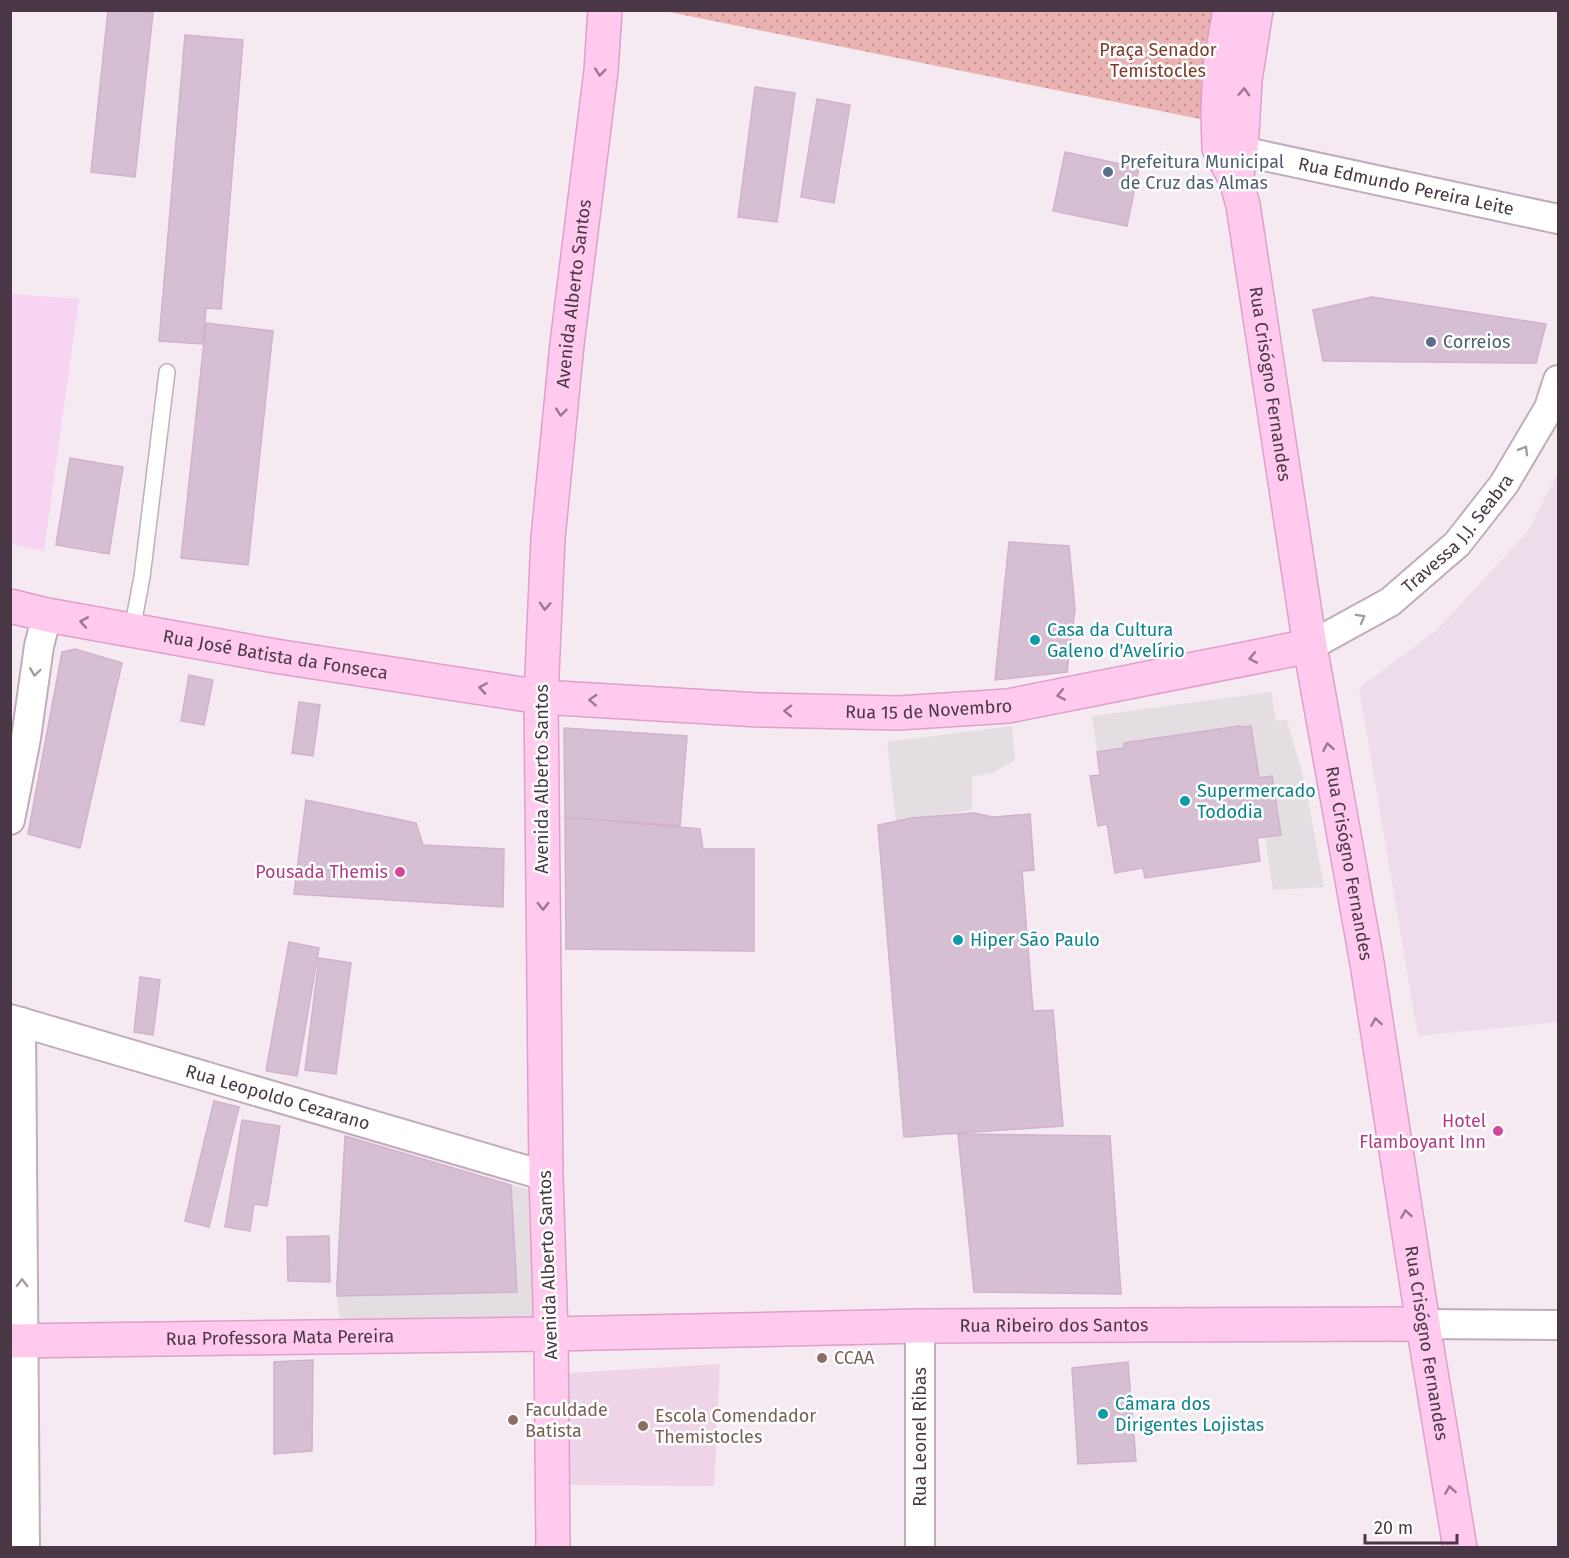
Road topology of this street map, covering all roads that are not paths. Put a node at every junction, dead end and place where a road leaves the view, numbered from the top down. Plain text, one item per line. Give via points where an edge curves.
1 (1230, 10) edge
2 (1256, 10) edge
3 (598, 12) edge
4 (1232, 160) junction
5 (1558, 219) edge
6 (166, 372) dead end
7 (1558, 380) edge
8 (10, 606) edge
9 (47, 615) junction
10 (132, 630) junction
11 (1310, 646) junction
12 (541, 697) junction
13 (10, 820) edge
14 (16, 1020) edge
15 (546, 1176) junction
16 (1423, 1324) junction
17 (1558, 1325) edge
18 (920, 1326) junction
19 (551, 1334) junction
20 (16, 1341) edge
21 (25, 1548) edge
22 (553, 1548) edge
23 (921, 1548) edge
24 (1460, 1548) edge

1 - 4 main road via 1220,67 1218,110
4 -> 2 main road
3 -> 12 main road, Avenida Alberto Santos via 601,71 548,538
4 - 5 street, Rua Edmundo Pereira Leite
4 - 11 main road, Rua Crisógno Fernandes via 1243,205
6 - 10 lane
11 -> 7 street, Travessa J.J. Seabra via 1390,602 1457,544 1504,484 1549,408
8 - 9 main road, Rua José Batista da Fonseca
10 -> 9 main road, Rua José Batista da Fonseca
9 -> 13 street
12 -> 10 main road, Rua José Batista da Fonseca
11 -> 12 main road, Rua 15 de Novembro via 1008,706 898,713 759,710
16 -> 11 main road, Rua Crisógno Fernandes via 1367,963
12 -> 15 main road, Avenida Alberto Santos
14 - 15 street, Rua Leopoldo Cezarano
20 -> 14 street
15 - 19 main road, Avenida Alberto Santos
16 - 17 street, Rua Ribeiro dos Santos
16 - 18 main road, Rua Ribeiro dos Santos
24 -> 16 main road, Rua Crisógno Fernandes
18 - 19 main road, Rua Ribeiro dos Santos
18 - 23 street, Rua Leonel Ribas
19 - 20 main road, Rua Professora Mata Pereira
19 - 22 main road, Avenida Alberto Santos
20 - 21 street

